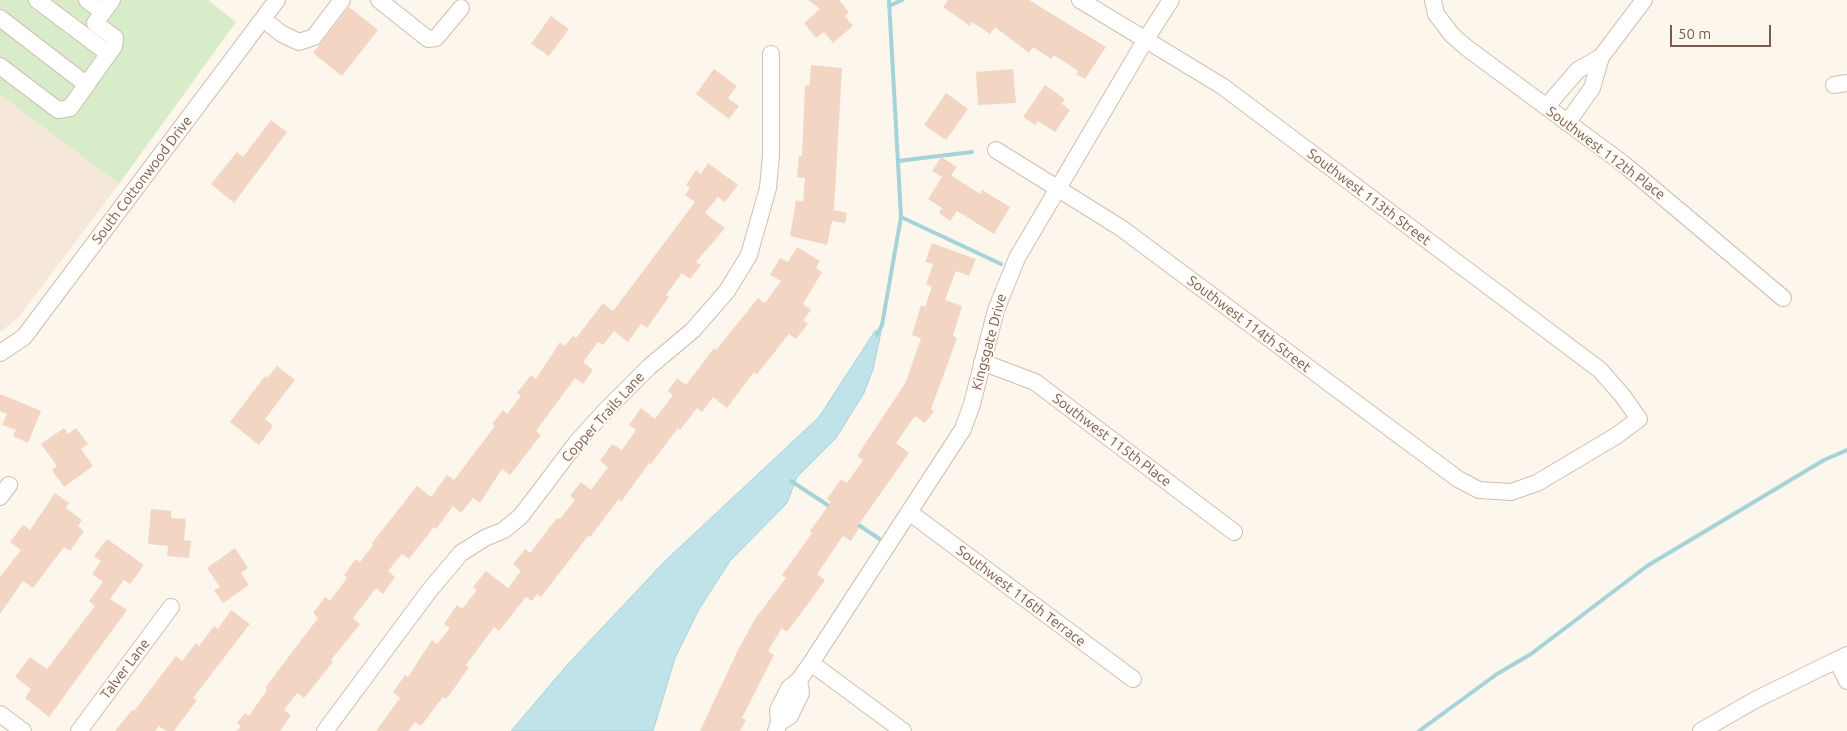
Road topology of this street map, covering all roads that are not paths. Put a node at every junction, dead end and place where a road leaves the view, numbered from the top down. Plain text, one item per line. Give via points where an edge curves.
1 (37, 0) edge
2 (87, 0) edge
3 (277, 0) edge
4 (342, 0) edge
5 (379, 0) edge
6 (1080, 0) edge
7 (1171, 0) edge
8 (1644, 0) edge
9 (1430, 2) edge
10 (107, 6) edge
11 (461, 8) dead end
12 (0, 18) edge
13 (262, 19) junction
14 (1146, 39) junction
15 (109, 54) junction
16 (771, 54) dead end
17 (1600, 57) junction
18 (0, 66) edge
19 (87, 85) junction
20 (1546, 107) junction
21 (1566, 122) junction
22 (996, 150) dead end
23 (1058, 188) junction
24 (1783, 298) dead end
25 (0, 353) edge
26 (982, 362) junction
27 (1503, 493) joint
28 (909, 512) junction
29 (1234, 532) dead end
30 (171, 607) dead end
31 (1842, 658) edge
32 (811, 663) junction
33 (1133, 679) dead end
34 (1847, 681) edge
35 (0, 714) edge
36 (777, 727) edge
37 (24, 731) edge
38 (79, 731) edge
39 (325, 731) edge
40 (903, 731) edge
41 (1701, 731) edge

1 - 15 street
2 - 10 street
3 - 13 street, South Cottonwood Drive
4 - 13 street via 314,37 298,42
5 - 11 street via 428,39 436,38
6 - 14 street, Southwest 113th Street
7 - 14 street, Kingsgate Drive
8 - 17 street
9 - 20 street, Southwest 112th Place via 1452,35
10 - 15 street via 95,23 114,38
12 - 19 street
13 - 25 street, South Cottonwood Drive via 24,337
14 - 23 street, Kingsgate Drive
14 - 27 street, Southwest 113th Street via 1222,86 1585,359 1607,376 1639,419 1537,483
15 - 19 street
16 - 39 street, Copper Trails Lane via 768,188 750,255 727,291 693,330 648,367 607,409 577,442 521,516 504,530 460,553
17 - 20 street via 1578,70
17 - 21 street via 1592,88
18 - 19 street via 58,110 70,108
20 - 21 street, Southwest 112th Place
21 - 24 street, Southwest 112th Place via 1668,200
22 - 23 street, Southwest 114th Street
23 - 26 street, Kingsgate Drive via 1004,284
23 - 27 street, Southwest 114th Street via 1147,247 1458,479 1479,490
26 - 28 street, Kingsgate Drive via 962,429
26 - 29 street, Southwest 115th Place via 1024,377 1046,390
28 - 32 street, Kingsgate Drive
28 - 33 street, Southwest 116th Terrace
30 - 38 street, Talver Lane
31 - 34 street
31 - 41 street via 1755,700
32 - 36 street, Kingsgate Drive via 799,680 801,693 790,716
32 - 40 street
35 - 37 street

